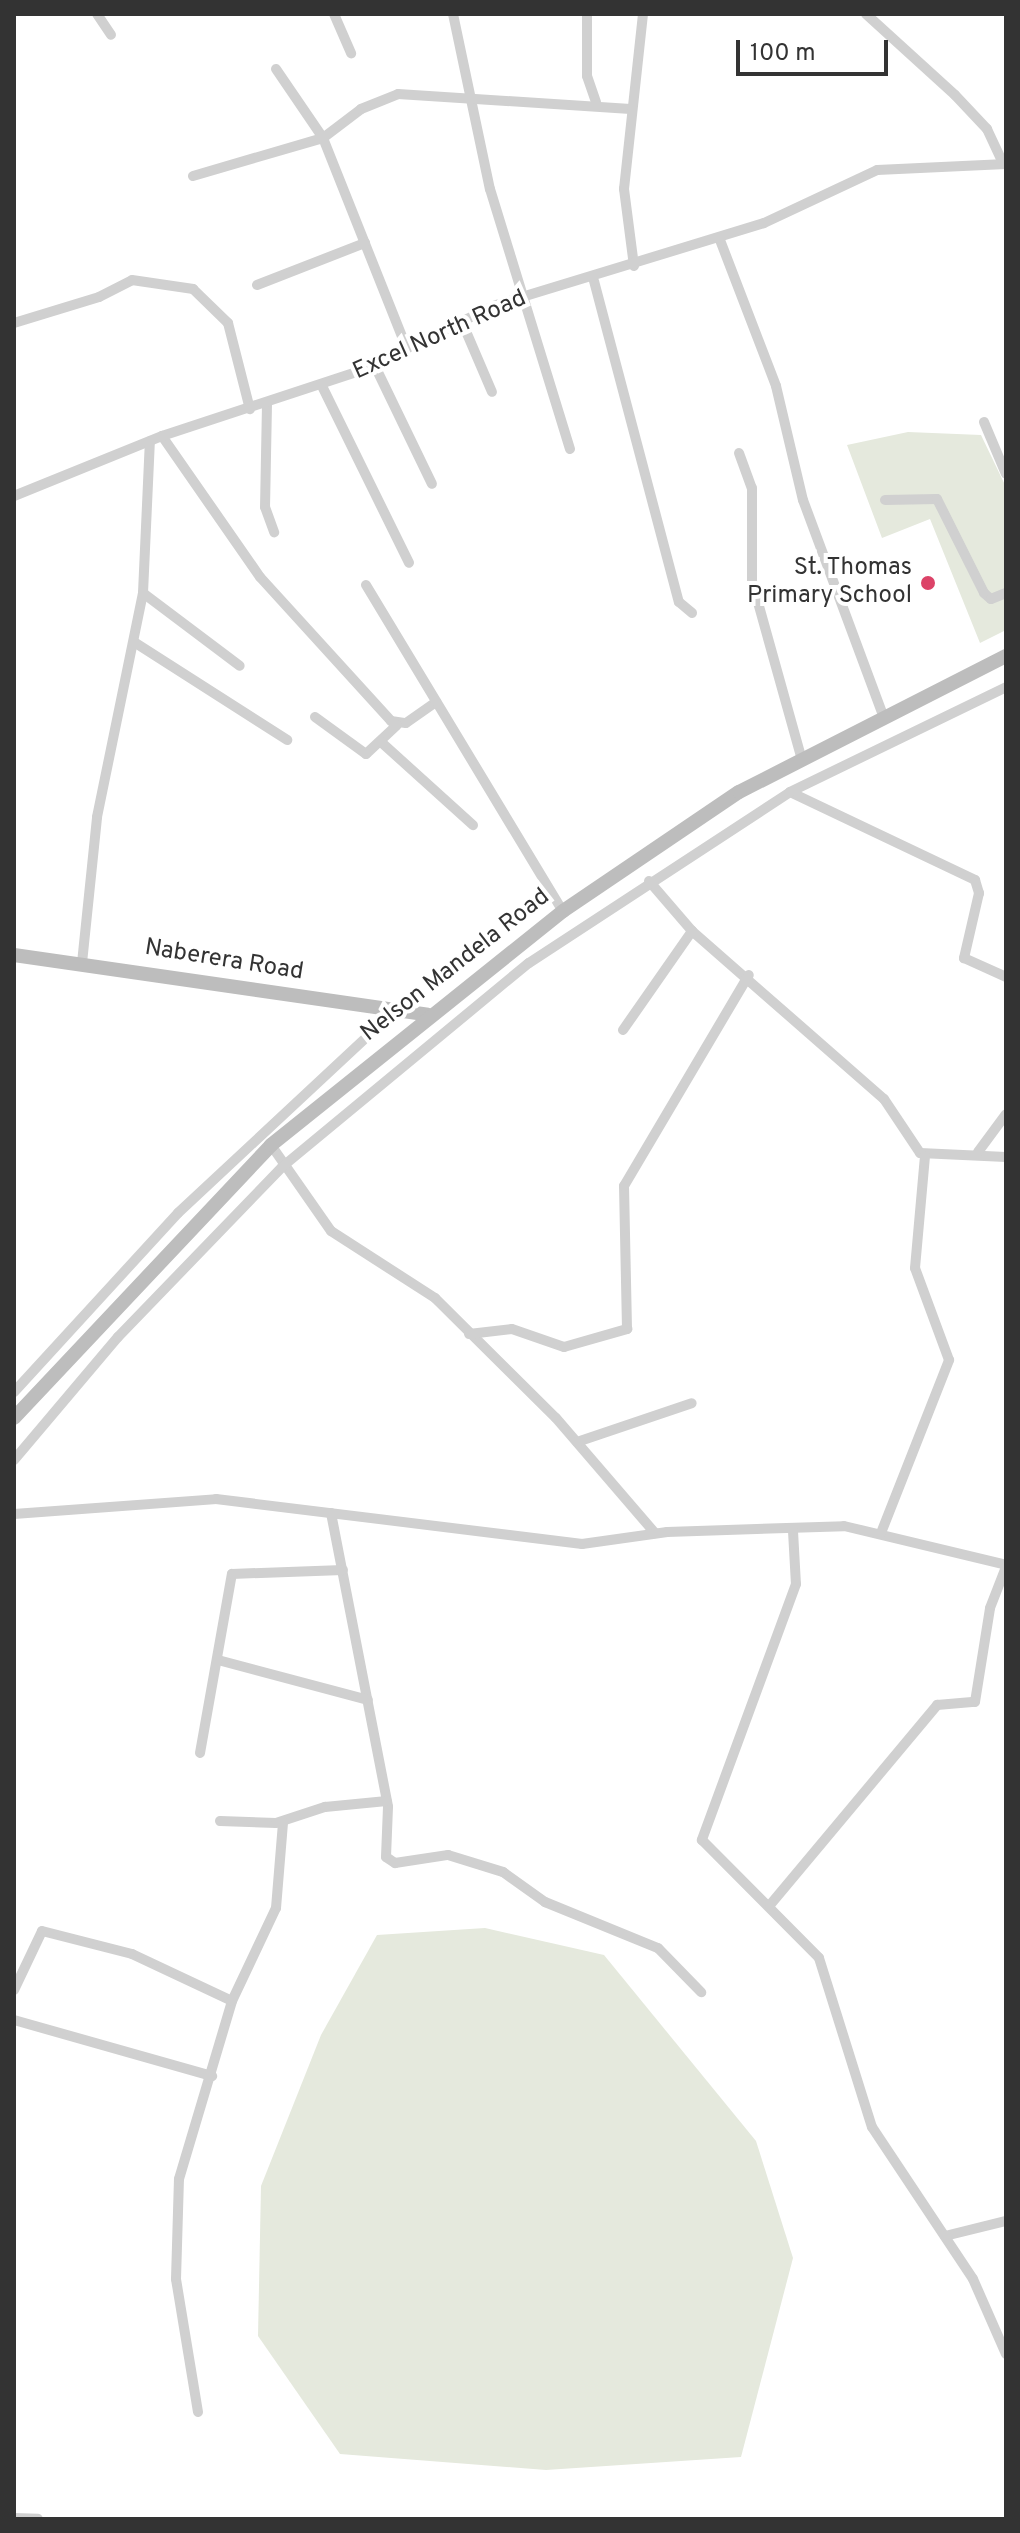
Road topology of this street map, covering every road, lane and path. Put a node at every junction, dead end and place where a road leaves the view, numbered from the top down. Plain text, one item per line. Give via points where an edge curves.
1 (97, 14) edge
2 (334, 14) edge
3 (453, 14) edge
4 (587, 14) edge
5 (643, 14) edge
6 (866, 14) edge
7 (111, 35) dead end
8 (351, 53) dead end
9 (276, 69) dead end
10 (467, 95) junction
11 (596, 102) junction
12 (631, 109) junction
13 (323, 138) junction
14 (1005, 164) edge
15 (193, 176) dead end
16 (720, 240) junction
17 (365, 243) junction
18 (634, 266) junction
19 (594, 281) junction
20 (257, 285) dead end
21 (521, 297) junction
22 (462, 322) junction
23 (14, 323) edge
24 (407, 349) junction
25 (374, 364) junction
26 (322, 386) junction
27 (492, 392) dead end
28 (267, 404) junction
29 (250, 409) junction
30 (984, 422) dead end
31 (162, 436) junction
32 (150, 441) junction
33 (570, 449) dead end
34 (739, 453) dead end
35 (1006, 474) edge
36 (432, 484) dead end
37 (14, 496) edge
38 (885, 500) dead end
39 (274, 532) dead end
40 (409, 563) dead end
41 (366, 585) dead end
42 (143, 593) junction
43 (1006, 593) edge
44 (692, 613) dead end
45 (134, 642) junction
46 (1006, 656) edge
47 (240, 666) dead end
48 (1006, 687) edge
49 (436, 702) junction
50 (883, 715) junction
51 (315, 717) dead end
52 (397, 725) junction
53 (287, 740) dead end
54 (381, 742) junction
55 (801, 757) junction
56 (790, 792) junction
57 (473, 825) dead end
58 (649, 881) junction
59 (563, 911) junction
60 (692, 931) junction
61 (14, 955) edge
62 (82, 963) junction
63 (749, 975) junction
64 (1006, 977) edge
65 (396, 1010) junction
66 (428, 1015) junction
67 (623, 1030) dead end
68 (1006, 1114) edge
69 (271, 1145) junction
70 (978, 1152) junction
71 (925, 1156) junction
72 (1006, 1157) edge
73 (282, 1167) junction
74 (469, 1334) junction
75 (14, 1392) edge
76 (692, 1403) dead end
77 (14, 1418) edge
78 (577, 1442) junction
79 (14, 1460) edge
80 (331, 1513) junction
81 (14, 1514) edge
82 (793, 1531) junction
83 (655, 1533) junction
84 (881, 1533) junction
85 (1006, 1566) edge
86 (343, 1570) junction
87 (218, 1660) junction
88 (368, 1700) junction
89 (200, 1753) dead end
90 (387, 1801) junction
91 (220, 1821) dead end
92 (283, 1822) junction
93 (770, 1905) junction
94 (14, 1990) edge
95 (701, 1992) dead end
96 (232, 2001) junction
97 (14, 2020) edge
98 (212, 2076) junction
99 (1006, 2221) edge
100 (945, 2236) junction
101 (1006, 2354) edge
102 (198, 2412) dead end
103 (14, 2518) edge
104 (38, 2519) edge

1 - 7 street
2 - 8 street
3 - 10 street
4 - 11 street via 587,76
5 - 12 street
6 - 14 street via 976,118
9 - 13 street
10 - 11 street
10 - 13 street via 389,96
10 - 21 street
11 - 12 street
12 - 18 street via 624,189
13 - 15 street
13 - 17 street
14 - 16 street, Excel North Road via 877,170
16 - 18 street, Excel North Road
16 - 50 street via 778,393 803,500
17 - 20 street
17 - 24 street
18 - 19 street, Excel North Road
19 - 21 street, Excel North Road
19 - 44 street via 679,602
21 - 22 street, Excel North Road
21 - 33 street
22 - 24 street, Excel North Road
22 - 27 street
23 - 29 street via 132,280 193,289 228,323
24 - 25 street, Excel North Road
25 - 26 street, Excel North Road
25 - 36 street
26 - 28 street, Excel North Road
26 - 40 street
28 - 29 street, Excel North Road
28 - 39 street via 265,507
29 - 31 street, Excel North Road
30 - 35 street
31 - 32 street, Excel North Road
31 - 52 street via 260,577
32 - 37 street, Excel North Road
32 - 42 street
34 - 55 street via 752,488 752,581
38 - 43 street via 937,499 984,593 991,599
41 - 49 street
42 - 45 street
42 - 47 street
45 - 53 street
45 - 62 street via 97,817
46 - 50 main road, Nelson Mandela Road
48 - 56 street
49 - 52 street
49 - 59 street
50 - 55 main road, Nelson Mandela Road
51 - 54 street via 362,753
52 - 54 street
54 - 57 street
55 - 59 main road, Nelson Mandela Road
56 - 58 street
56 - 64 street via 975,880 979,893 964,958
58 - 60 street
58 - 73 street via 529,963
59 - 66 main road, Nelson Mandela Road
60 - 63 street
60 - 67 street
61 - 62 main road, Naberera Road
62 - 65 main road, Naberera Road
63 - 71 street via 884,1099
63 - 74 street via 624,1186 627,1329 564,1347 512,1329
65 - 66 main road, Naberera Road
65 - 75 street via 178,1213
66 - 69 main road, Nelson Mandela Road
68 - 70 street
69 - 73 street
69 - 77 main road, Nelson Mandela Road
70 - 71 street
70 - 72 street
71 - 84 street via 915,1268 949,1360
73 - 74 street via 331,1231 411,1279
73 - 79 street via 118,1337
74 - 78 street
76 - 78 street
78 - 83 street
80 - 81 street via 216,1499
80 - 83 street via 563,1543
80 - 86 street
82 - 83 street
82 - 84 street
82 - 93 street via 798,1572 787,1613 702,1828 705,1845
84 - 85 street
85 - 93 street via 988,1616 975,1702 937,1705
86 - 87 street via 235,1572
86 - 88 street
87 - 88 street
87 - 89 street
88 - 90 street
90 - 92 street via 325,1807
90 - 95 street via 390,1862 448,1855 503,1872 545,1902 658,1948
91 - 92 street
92 - 96 street via 276,1908
93 - 100 street via 819,1958 872,2127
94 - 96 street via 42,1931 132,1954
96 - 98 street
97 - 98 street
98 - 102 street via 186,2143 175,2216 179,2314
99 - 100 street
100 - 101 street
103 - 104 street

